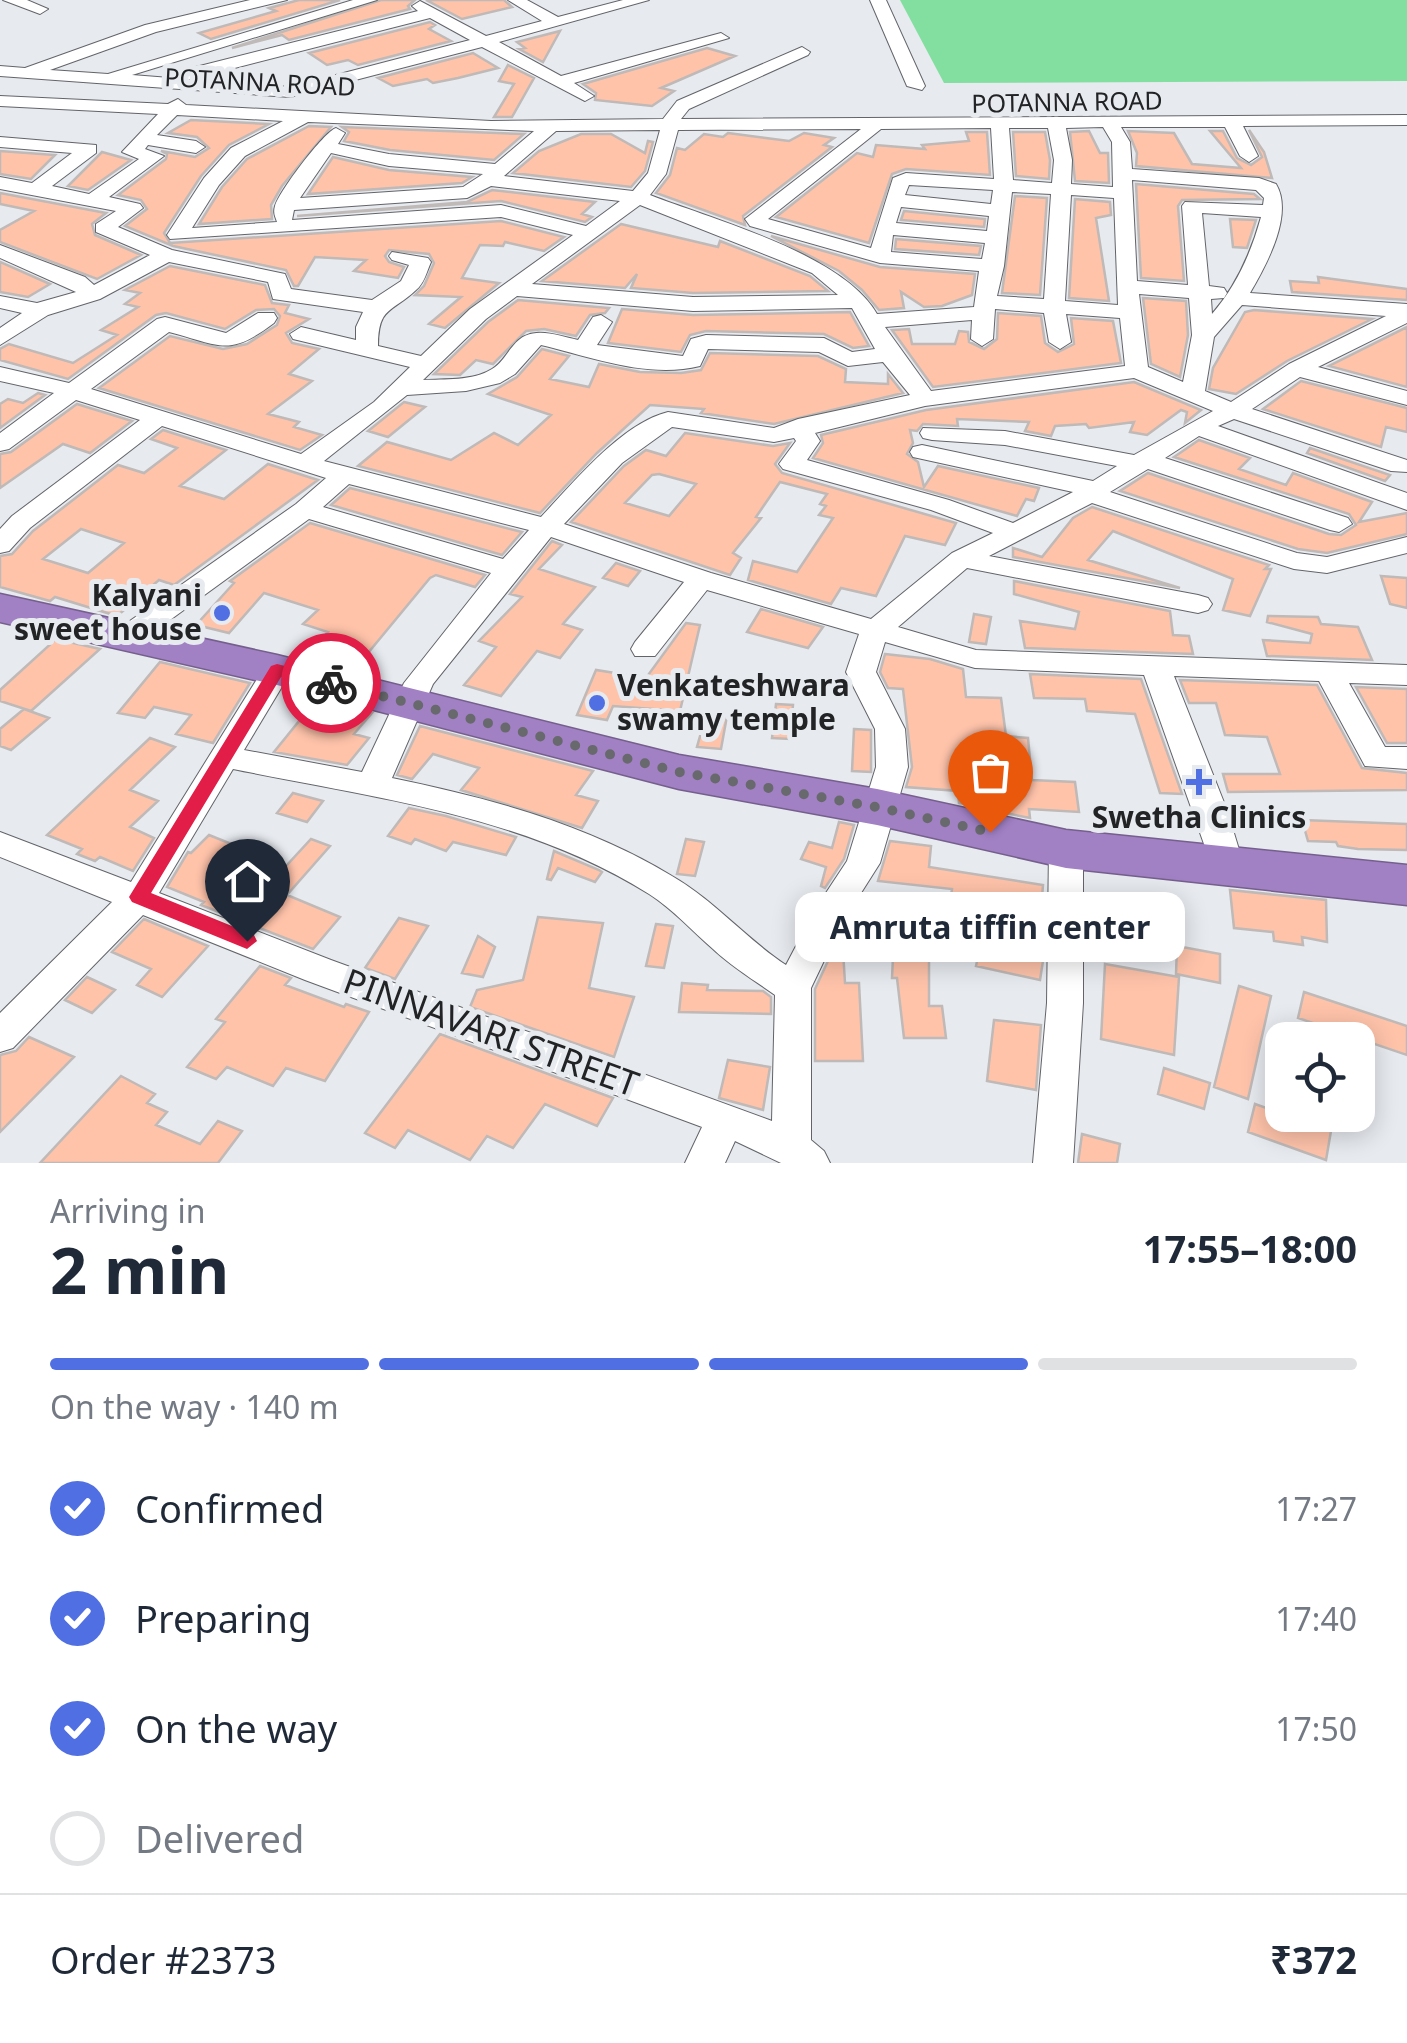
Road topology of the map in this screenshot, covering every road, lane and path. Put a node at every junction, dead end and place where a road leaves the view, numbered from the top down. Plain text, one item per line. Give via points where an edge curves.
1 (11, 0) edge
2 (279, 0) edge
3 (369, 0) edge
4 (405, 0) edge
5 (516, 0) edge
6 (641, 0) edge
7 (878, 0) edge
8 (40, 9) dead end
9 (434, 12) junction
10 (555, 22) junction
11 (721, 38) dead end
12 (485, 40) junction
13 (802, 52) dead end
14 (23, 74) junction
15 (100, 80) junction
16 (560, 82) junction
17 (154, 83) junction
18 (916, 86) dead end
19 (1, 90) edge
20 (586, 96) dead end
21 (286, 103) junction
22 (176, 106) junction
23 (349, 118) junction
24 (673, 121) junction
25 (1407, 123) edge
26 (516, 124) junction
27 (552, 124) junction
28 (1233, 124) junction
29 (1112, 126) junction
30 (90, 127) junction
31 (727, 127) junction
32 (1057, 127) junction
33 (1000, 128) junction
34 (872, 129) junction
35 (145, 138) junction
36 (0, 142) edge
37 (323, 146) junction
38 (196, 147) dead end
39 (1249, 156) dead end
40 (492, 175) junction
41 (1189, 178) junction
42 (0, 183) edge
43 (1002, 184) junction
44 (1122, 184) junction
45 (1062, 188) junction
46 (36, 189) junction
47 (638, 197) junction
48 (94, 200) junction
49 (894, 200) junction
50 (445, 206) junction
51 (1192, 206) junction
52 (999, 211) junction
53 (474, 212) junction
54 (1272, 212) junction
55 (285, 215) junction
56 (886, 228) junction
57 (590, 233) junction
58 (177, 235) junction
59 (467, 238) dead end
60 (996, 238) junction
61 (142, 247) junction
62 (0, 250) edge
63 (166, 255) junction
64 (399, 256) dead end
65 (880, 257) junction
66 (994, 266) junction
67 (1128, 287) junction
68 (84, 288) junction
69 (511, 289) junction
70 (1199, 294) junction
71 (1244, 297) junction
72 (859, 301) junction
73 (0, 302) edge
74 (1054, 306) junction
75 (376, 307) junction
76 (984, 307) junction
77 (40, 310) junction
78 (1132, 312) junction
79 (1407, 312) edge
80 (266, 318) dead end
81 (872, 321) junction
82 (601, 322) dead end
83 (301, 334) dead end
84 (1204, 335) junction
85 (0, 338) edge
86 (982, 340) dead end
87 (1060, 342) dead end
88 (584, 348) junction
89 (367, 349) junction
90 (888, 354) junction
91 (425, 364) junction
92 (1297, 369) junction
93 (1137, 371) junction
94 (0, 374) edge
95 (400, 389) junction
96 (70, 390) junction
97 (1193, 394) junction
98 (1407, 398) edge
99 (925, 400) junction
100 (1233, 412) junction
101 (159, 417) junction
102 (798, 426) junction
103 (1197, 427) junction
104 (0, 444) edge
105 (1141, 461) junction
106 (304, 462) junction
107 (1405, 465) edge
108 (344, 475) junction
109 (1094, 492) junction
110 (1407, 502) edge
111 (304, 510) junction
112 (1339, 524) dead end
113 (548, 527) junction
114 (1012, 530) junction
115 (1407, 544) edge
116 (0, 545) edge
117 (962, 559) junction
118 (511, 570) junction
119 (701, 579) junction
120 (1198, 604) dead end
121 (0, 608) edge
122 (874, 632) junction
123 (127, 637) junction
124 (644, 649) dead end
125 (1156, 667) junction
126 (277, 670) junction
127 (1329, 673) junction
128 (1407, 675) edge
129 (408, 702) junction
130 (225, 757) junction
131 (1407, 758) edge
132 (372, 787) junction
133 (876, 807) junction
134 (0, 844) edge
135 (1066, 849) junction
136 (1227, 866) junction
137 (1407, 884) edge
138 (139, 897) junction
139 (793, 988) junction
140 (0, 1037) edge
141 (726, 1118) junction
142 (801, 1155) edge
143 (705, 1163) edge
144 (1054, 1163) edge

1 - 8 street
2 - 14 street via 131,34
3 - 15 street
4 - 9 street
5 - 10 street
6 - 10 street
7 - 18 street
9 - 12 street
9 - 17 street
10 - 12 street
11 - 16 street
12 - 16 street
12 - 21 street
13 - 24 street via 694,97
14 - 15 street
14 - 19 street
15 - 17 street
16 - 20 street
17 - 21 street
19 - 22 street, POTANNA ROAD
19 - 30 street, POTANNA ROAD
21 - 22 street, POTANNA ROAD
21 - 22 street, POTANNA ROAD
21 - 23 street, POTANNA ROAD
21 - 24 street
21 - 26 street, POTANNA ROAD
21 - 58 street via 211,182
22 - 30 street, POTANNA ROAD
22 - 35 street
23 - 26 street, POTANNA ROAD
23 - 37 street
24 - 27 street, POTANNA ROAD
24 - 31 street, POTANNA ROAD
24 - 47 street via 657,174
25 - 28 street, POTANNA ROAD
25 - 31 street, POTANNA ROAD via 1228,118
26 - 27 street, POTANNA ROAD
27 - 40 street
28 - 29 street, POTANNA ROAD
28 - 39 street
29 - 32 street, POTANNA ROAD
29 - 44 street via 1120,142
30 - 36 street
30 - 46 street via 90,150
31 - 34 street, POTANNA ROAD
32 - 33 street, POTANNA ROAD
32 - 45 street
33 - 34 street, POTANNA ROAD
33 - 43 street
34 - 65 street via 755,219
35 - 38 street
35 - 48 street via 132,152 155,156
37 - 40 street
37 - 55 street
40 - 47 street
40 - 50 street
41 - 44 street
41 - 51 street
41 - 54 street via 1266,186 1274,198
42 - 46 street
43 - 45 street
43 - 49 street via 906,179
43 - 52 street
44 - 45 street
44 - 67 street
45 - 74 street
46 - 48 street
47 - 57 street
47 - 72 street via 819,269
48 - 61 street via 133,208 102,228
49 - 52 street
49 - 56 street
50 - 53 street
50 - 55 street
51 - 54 street
51 - 70 street
52 - 60 street
53 - 57 street via 501,211
53 - 59 street
54 - 71 street
55 - 58 street
56 - 60 street
56 - 65 street
57 - 69 street
58 - 61 street
60 - 66 street
61 - 63 street
62 - 68 street
63 - 68 street
63 - 75 street via 278,278 281,294
64 - 75 street via 420,262 410,286
65 - 66 street
66 - 76 street
67 - 70 street
67 - 78 street
68 - 77 street
69 - 72 street via 693,304
69 - 91 street
70 - 71 street
70 - 84 street
71 - 79 street
71 - 84 street
72 - 81 street
73 - 77 street
74 - 76 street
74 - 78 street
74 - 87 street
75 - 89 street
76 - 81 street
76 - 86 street
77 - 85 street
78 - 93 street
79 - 92 street
80 - 96 street via 226,340 166,324
81 - 90 street
82 - 88 street
83 - 89 street
84 - 97 street
88 - 90 street via 685,364 706,342 816,344 848,359
88 - 95 street via 532,339 500,374
89 - 91 street
90 - 99 street
91 - 95 street
92 - 98 street
92 - 100 street
93 - 97 street
93 - 99 street
94 - 96 street
95 - 106 street
96 - 101 street
96 - 104 street
97 - 100 street
99 - 102 street
100 - 103 street
100 - 107 street
101 - 106 street
101 - 116 street via 20,522
102 - 113 street via 774,435 668,419 652,424
102 - 114 street via 808,441 792,464
103 - 105 street
103 - 110 street
105 - 109 street
105 - 109 street via 1005,438 927,443
105 - 112 street
106 - 108 street
108 - 111 street
108 - 113 street
109 - 114 street
109 - 115 street via 1294,560 1327,565
111 - 118 street
111 - 123 street
113 - 118 street
113 - 119 street
114 - 117 street
117 - 120 street
117 - 122 street
118 - 129 street
119 - 122 street
119 - 124 street
121 - 123 highway
122 - 125 street via 974,659
122 - 133 street via 862,672 890,729 892,767
123 - 126 highway
125 - 127 street
125 - 136 street
126 - 129 highway
126 - 130 street
127 - 128 street
127 - 131 street via 1376,758
129 - 132 street
129 - 133 highway via 679,772
130 - 132 street
130 - 138 street
132 - 139 street via 433,795 560,833 662,886
133 - 135 highway
133 - 139 street via 863,862
134 - 138 street, PINNAVARI STREET
135 - 136 highway
135 - 144 street
136 - 137 highway
138 - 140 street
138 - 141 street, PINNAVARI STREET via 318,970
139 - 142 street
141 - 142 street, PINNAVARI STREET
141 - 143 street

